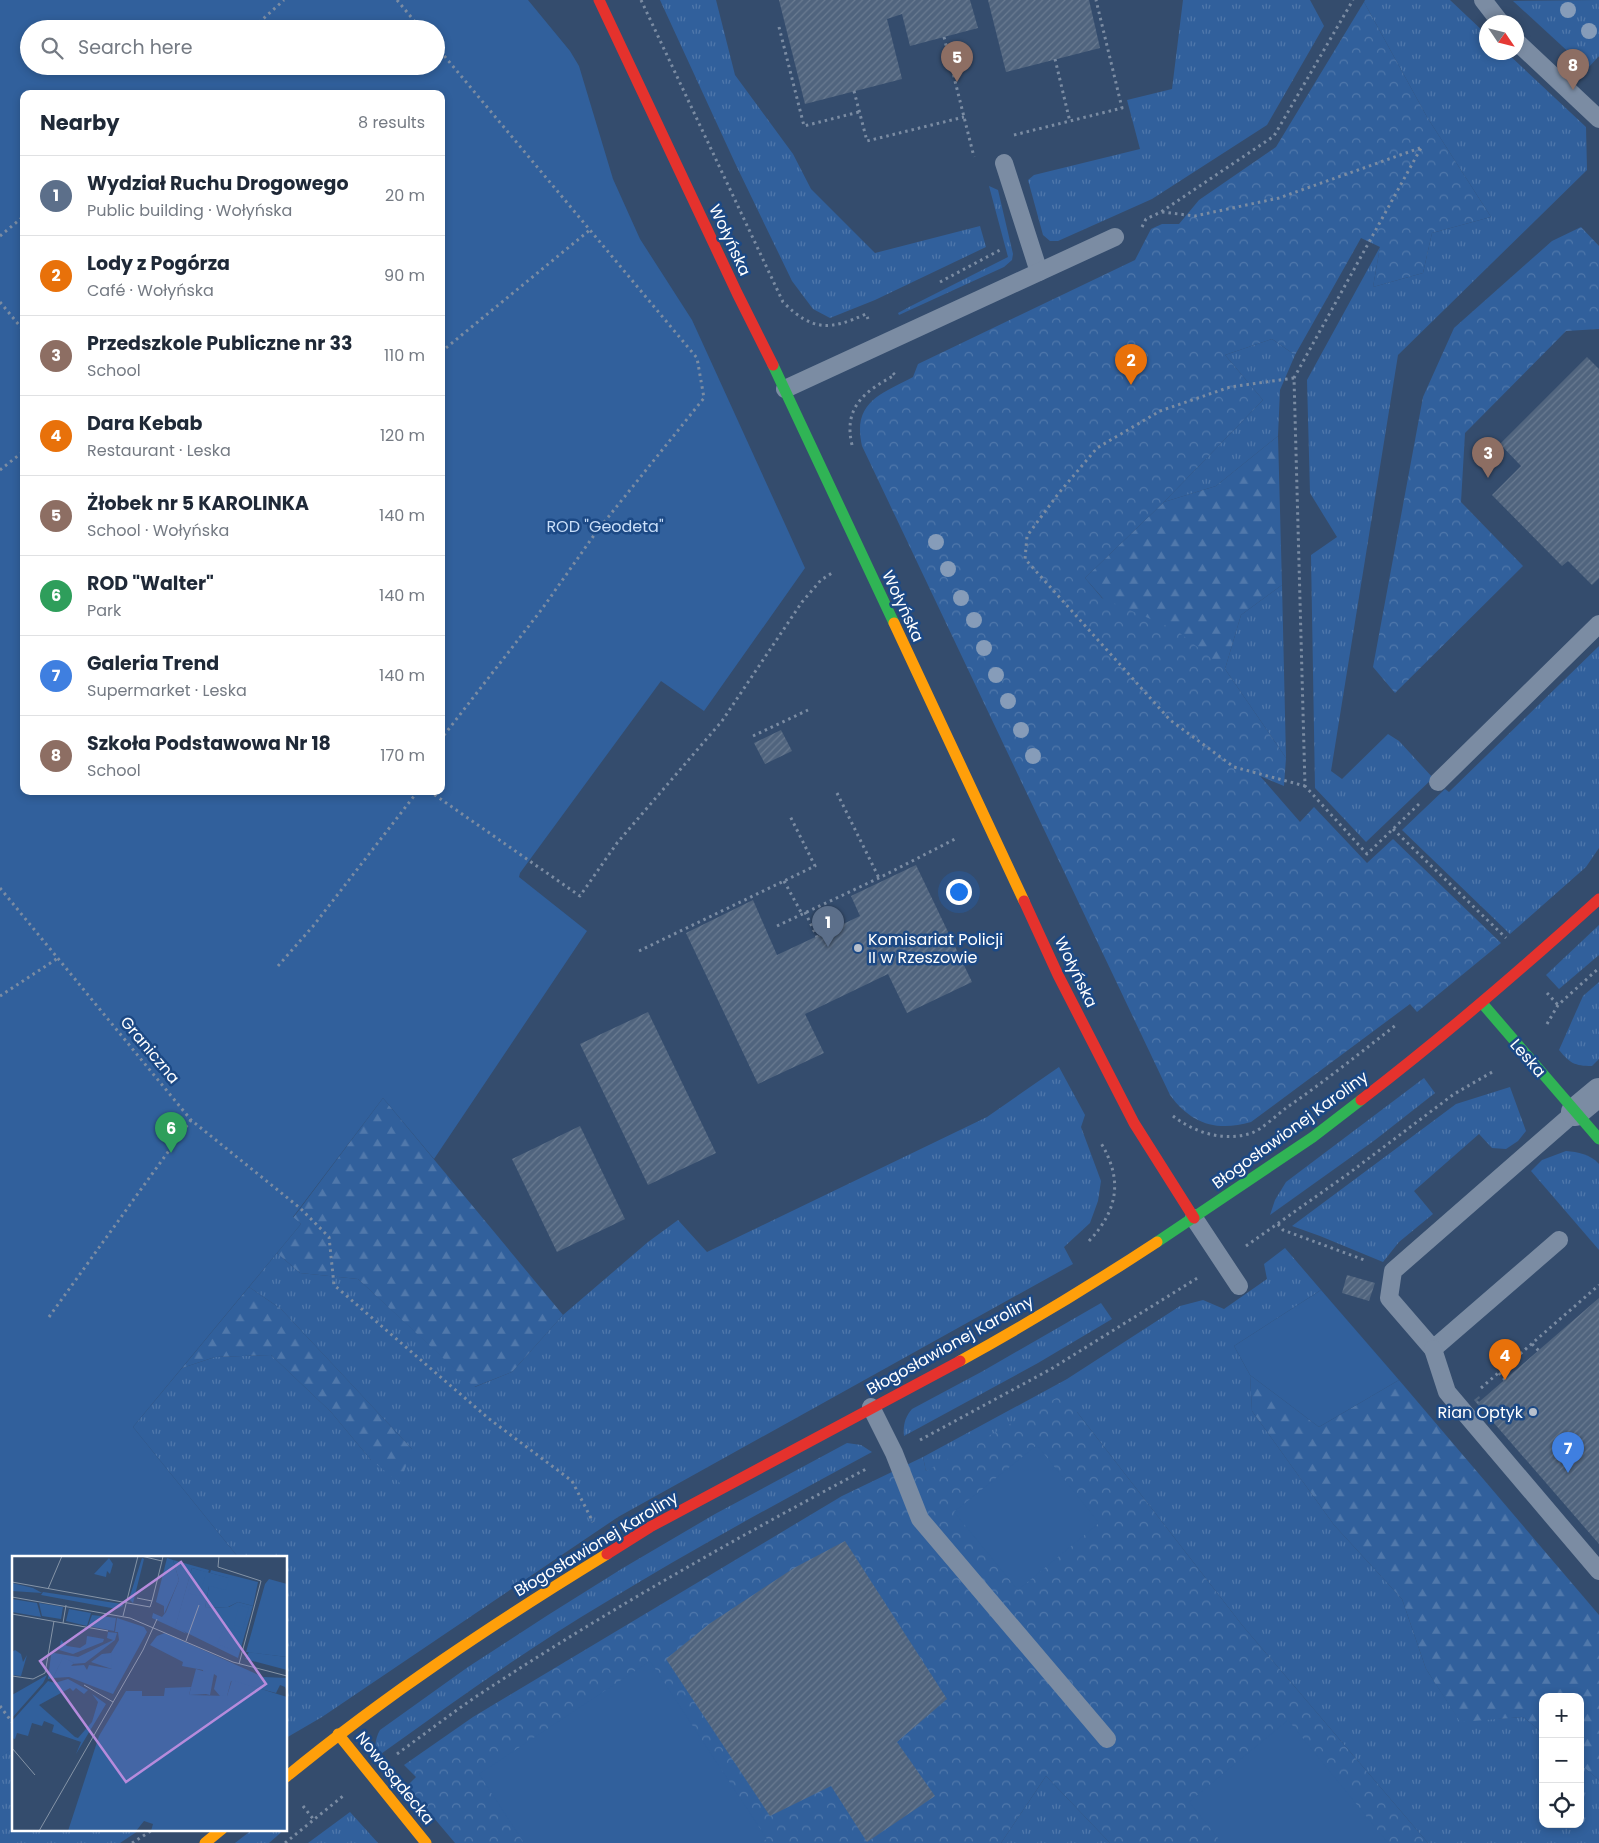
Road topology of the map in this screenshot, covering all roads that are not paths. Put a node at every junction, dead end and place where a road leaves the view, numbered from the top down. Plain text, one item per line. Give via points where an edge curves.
1 (599, 0) edge
2 (1484, 0) edge
3 (1495, 15) edge
4 (1524, 49) edge
5 (1599, 119) edge
6 (1004, 163) dead end
7 (1115, 238) dead end
8 (1039, 272) junction
9 (785, 389) junction
10 (1599, 624) edge
11 (1438, 782) road end
12 (1599, 899) edge
13 (1482, 1003) junction
14 (1599, 1092) edge
15 (1576, 1112) junction
16 (1599, 1139) edge
17 (1194, 1218) junction
18 (1559, 1240) dead end
19 (1239, 1286) dead end
20 (1433, 1349) junction
21 (871, 1407) junction
22 (1599, 1571) edge
23 (338, 1734) junction
24 (1107, 1739) dead end
25 (288, 1775) edge
26 (221, 1830) edge
27 (205, 1843) edge
28 (426, 1843) edge

1 - 9 street, Wołyńska
2 - 3 lane
4 - 5 lane
6 - 8 lane
7 - 8 lane
8 - 9 lane
9 - 17 street, Wołyńska via 1058,975 1134,1123
10 - 11 lane
12 - 13 street, Błogosławionej Karoliny
13 - 15 street, Leska
13 - 17 street, Błogosławionej Karoliny via 1313,1136
14 - 15 street
15 - 16 street, Leska
15 - 20 lane via 1393,1271 1389,1298
17 - 19 lane
17 - 21 street, Błogosławionej Karoliny via 996,1341
18 - 20 lane
20 - 22 lane via 1447,1392
21 - 23 street, Błogosławionej Karoliny via 609,1552 396,1691
21 - 24 lane via 894,1453 920,1519
23 - 25 street, Błogosławionej Karoliny
23 - 28 street, Nowosądecka
26 - 27 street

